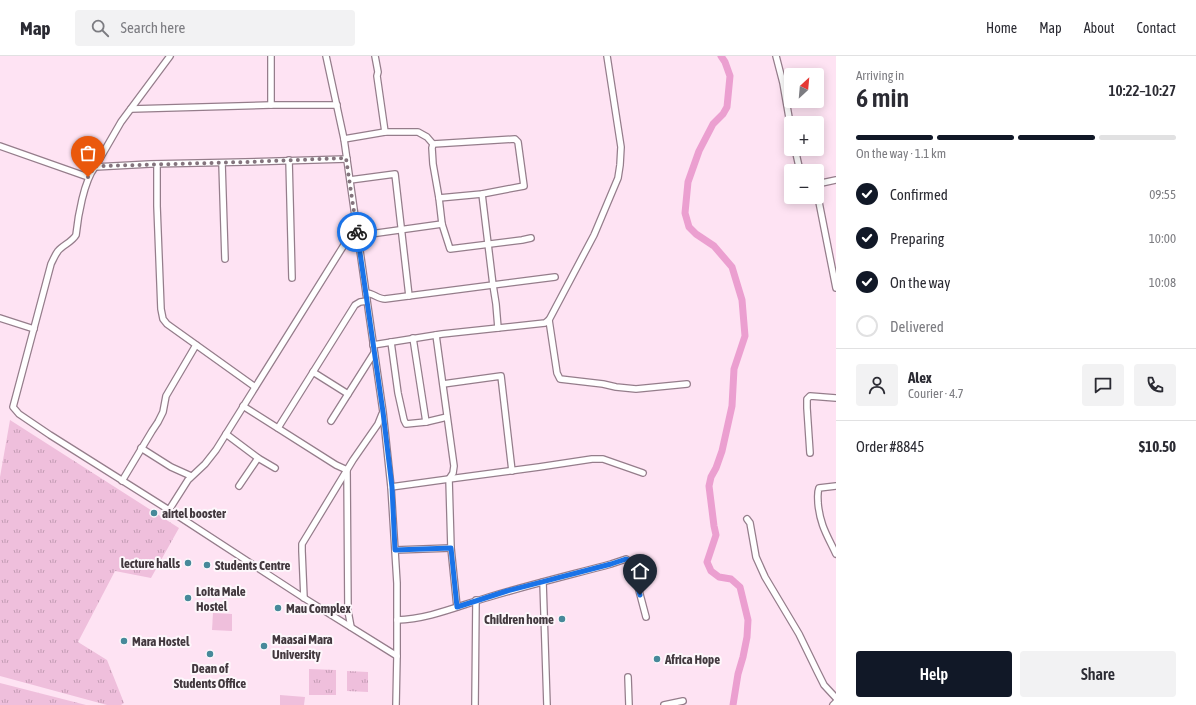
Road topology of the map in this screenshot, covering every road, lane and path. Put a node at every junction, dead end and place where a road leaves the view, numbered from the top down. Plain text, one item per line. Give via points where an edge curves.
1 (170, 56) edge
2 (271, 56) edge
3 (326, 56) edge
4 (375, 56) edge
5 (607, 56) edge
6 (776, 56) edge
7 (271, 105) junction
8 (337, 105) junction
9 (131, 109) junction
10 (789, 116) edge
11 (385, 132) junction
12 (344, 139) junction
13 (433, 144) junction
14 (0, 146) edge
15 (346, 158) junction
16 (289, 160) junction
17 (222, 163) junction
18 (157, 164) junction
19 (95, 166) junction
20 (88, 177) junction
21 (350, 180) junction
22 (836, 180) edge
23 (824, 183) edge
24 (482, 194) junction
25 (440, 198) junction
26 (819, 204) edge
27 (442, 224) junction
28 (402, 230) junction
29 (357, 235) junction
30 (531, 238) dead end
31 (489, 245) junction
32 (225, 259) dead end
33 (555, 277) dead end
34 (292, 278) dead end
35 (493, 285) junction
36 (836, 287) edge
37 (366, 293) junction
38 (409, 296) junction
39 (367, 301) junction
40 (0, 318) edge
41 (549, 320) junction
42 (498, 328) junction
43 (34, 330) junction
44 (436, 335) junction
45 (413, 339) junction
46 (391, 342) junction
47 (196, 345) junction
48 (372, 345) junction
49 (374, 353) junction
50 (313, 372) junction
51 (443, 384) junction
52 (687, 384) dead end
53 (255, 387) junction
54 (348, 394) junction
55 (836, 398) edge
56 (243, 406) junction
57 (383, 412) junction
58 (447, 417) junction
59 (331, 421) dead end
60 (426, 422) junction
61 (278, 428) junction
62 (226, 434) junction
63 (141, 448) junction
64 (810, 453) dead end
65 (258, 458) junction
66 (275, 468) dead end
67 (347, 470) junction
68 (512, 471) junction
69 (643, 473) dead end
70 (191, 476) junction
71 (449, 479) junction
72 (122, 481) junction
73 (239, 486) dead end
74 (836, 486) edge
75 (392, 487) junction
76 (169, 510) junction
77 (746, 519) dead end
78 (451, 548) junction
79 (395, 550) junction
80 (836, 554) edge
81 (543, 582) junction
82 (304, 598) junction
83 (476, 600) junction
84 (457, 607) junction
85 (646, 617) dead end
86 (397, 620) junction
87 (351, 627) junction
88 (397, 656) junction
89 (628, 677) dead end
90 (836, 698) edge
91 (683, 701) dead end
92 (836, 702) edge
93 (396, 705) edge
94 (474, 705) edge
95 (547, 705) edge
96 (629, 705) edge
97 (664, 705) edge
98 (833, 705) edge

1 - 9 street
2 - 7 street
3 - 8 street
4 - 11 street
5 - 41 street via 621,147 618,178 594,235
6 - 10 street
7 - 8 street
7 - 9 street
8 - 12 street
9 - 19 street
11 - 12 street
11 - 13 street via 418,132
12 - 15 street
13 - 24 street via 515,139 518,142 524,186
13 - 25 street via 433,164
14 - 20 street
15 - 16 street
15 - 21 street
16 - 17 street
16 - 34 street
17 - 18 street
17 - 32 street
18 - 19 street
18 - 47 street via 163,319
19 - 20 street
20 - 43 street via 76,235 58,252 51,264
21 - 28 street via 395,174
21 - 29 street
22 - 23 street
24 - 25 street
24 - 31 street
25 - 27 street
26 - 36 street
27 - 28 street
27 - 31 street via 450,249
28 - 29 street
28 - 38 street
29 - 37 street
29 - 53 street via 349,237
30 - 31 street
31 - 35 street
33 - 35 street
35 - 38 street
35 - 42 street
37 - 38 street via 381,299
37 - 39 street
39 - 48 street
39 - 50 street via 355,305
40 - 43 street
41 - 42 street via 545,323
41 - 52 street via 560,379 636,389
42 - 44 street
43 - 72 street via 13,407 19,414
44 - 45 street
44 - 51 street
45 - 46 street
45 - 60 street
46 - 48 street
46 - 60 street via 404,420 406,424
47 - 53 street
47 - 63 street via 166,396 158,422
48 - 49 street
49 - 54 street
49 - 57 street
50 - 54 street
50 - 61 street
51 - 58 street
51 - 68 street via 501,376
53 - 56 street
54 - 59 street
55 - 64 street via 810,396 807,399
56 - 61 street
56 - 62 street
57 - 67 street via 378,424
57 - 75 street
58 - 60 street
58 - 71 street via 454,470
61 - 67 street
62 - 65 street
62 - 70 street via 205,464
63 - 70 street
63 - 72 street
65 - 66 street
65 - 73 street
67 - 82 street via 302,544
67 - 87 street via 348,611
68 - 69 street via 599,459
68 - 71 street
70 - 76 street
71 - 75 street
71 - 78 street
72 - 76 street
74 - 80 street via 819,488 817,494 820,517
75 - 79 street
76 - 82 street
77 - 90 street via 750,523 756,557 765,577 799,634 816,671
78 - 79 street
78 - 84 street
79 - 86 street
81 - 83 street
81 - 85 street via 628,559
81 - 95 street
82 - 87 street
83 - 84 street
83 - 94 street
84 - 86 street via 427,617
86 - 88 street
87 - 88 street
88 - 93 street
89 - 96 street
91 - 97 street
92 - 98 street

